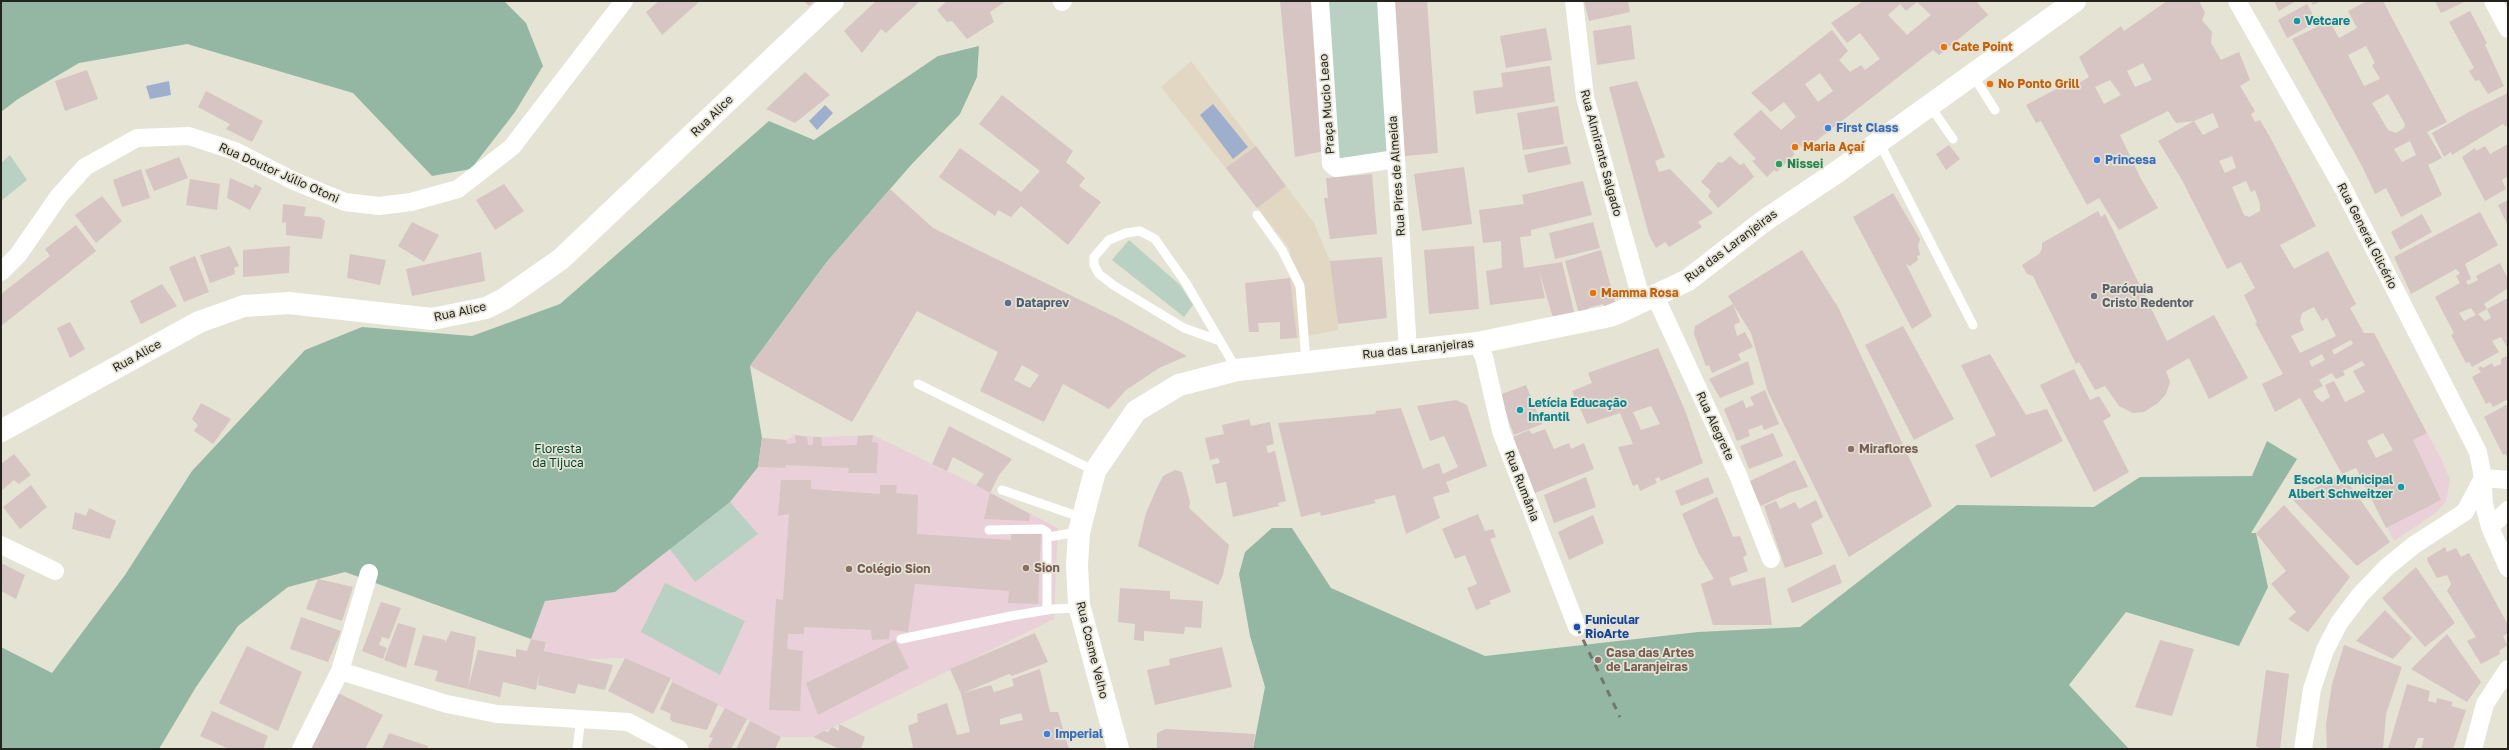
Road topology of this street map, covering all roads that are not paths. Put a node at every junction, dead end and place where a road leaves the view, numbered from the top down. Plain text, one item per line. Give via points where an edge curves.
1 (624, 1) edge
2 (833, 1) edge
3 (1320, 1) edge
4 (1386, 1) edge
5 (1574, 1) edge
6 (2075, 1) edge
7 (2237, 1) edge
8 (2493, 1) edge
9 (2508, 29) edge
10 (1972, 74) junction
11 (1930, 106) junction
12 (1995, 110) dead end
13 (1953, 139) dead end
14 (1879, 142) junction
15 (1396, 159) junction
16 (1257, 215) dead end
17 (1, 272) edge
18 (1649, 299) junction
19 (1973, 325) dead end
20 (1220, 341) junction
21 (1477, 343) junction
22 (1408, 350) junction
23 (1306, 361) junction
24 (1237, 370) junction
25 (918, 384) dead end
26 (1, 431) edge
27 (1096, 471) junction
28 (2483, 478) junction
29 (2508, 480) edge
30 (1002, 490) dead end
31 (2508, 510) edge
32 (1081, 525) junction
33 (2490, 528) junction
34 (989, 530) dead end
35 (1048, 537) junction
36 (1, 545) edge
37 (1771, 559) dead end
38 (2508, 568) edge
39 (55, 571) dead end
40 (369, 573) dead end
41 (1080, 608) junction
42 (1047, 610) junction
43 (1577, 627) dead end
44 (900, 639) dead end
45 (2508, 669) edge
46 (340, 670) junction
47 (581, 718) junction
48 (301, 749) edge
49 (577, 749) edge
50 (679, 749) edge
51 (1118, 749) edge
52 (2303, 749) edge
53 (2473, 749) edge

1 - 17 street, Rua Doutor Júlio Otoni via 512,147 458,189 410,202 379,206 345,202 294,182 235,151 189,136 137,138 85,167 59,196 18,255
2 - 26 main road, Rua Alice via 561,259 504,299 486,308 432,318 289,303 244,306 199,322
3 - 15 street, Praça Mucio Leao via 1331,164 1336,168
4 - 15 street, Rua Pires de Almeida
5 - 18 street, Rua Almirante Salgado via 1585,97
6 - 10 main road, Rua das Laranjeiras
7 - 28 street, Rua General Glicério via 2343,188 2476,447
8 - 9 street
10 - 11 main road, Rua das Laranjeiras
10 - 12 lane
11 - 13 lane
11 - 14 main road, Rua das Laranjeiras
14 - 18 main road, Rua das Laranjeiras via 1764,220 1688,280
14 - 19 lane
15 - 22 street, Rua Pires de Almeida
16 - 23 lane via 1282,250 1300,286
18 - 21 main road, Rua das Laranjeiras via 1610,316
18 - 37 street, Rua Alegrete via 1738,475
20 - 20 lane via 1186,283 1155,239 1140,232 1126,233 1109,240 1094,257 1094,265 1099,274 1113,285 1184,328
20 - 24 lane
21 - 22 main road, Rua das Laranjeiras
21 - 43 street, Rua Rumânia via 1484,357 1501,431
22 - 23 main road, Rua das Laranjeiras
23 - 24 main road, Rua das Laranjeiras
24 - 27 main road, Rua Cosme Velho via 1179,385 1136,410
25 - 27 lane
27 - 32 main road, Rua Cosme Velho
28 - 29 street
28 - 33 street, Rua General Glicério via 2484,504
28 - 52 street via 2465,512 2414,545 2387,567 2360,595 2339,623 2325,650 2312,689
30 - 32 lane
31 - 33 street
32 - 35 lane
32 - 41 main road, Rua Cosme Velho via 1077,565
33 - 38 street, Rua General Glicério
34 - 35 lane via 1042,529
35 - 42 lane
36 - 39 street
40 - 46 street
41 - 42 lane
41 - 51 main road, Rua Cosme Velho
42 - 44 lane
45 - 53 street via 2485,704
46 - 47 street via 447,704 497,714
46 - 48 street
47 - 49 lane
47 - 50 street via 628,722

